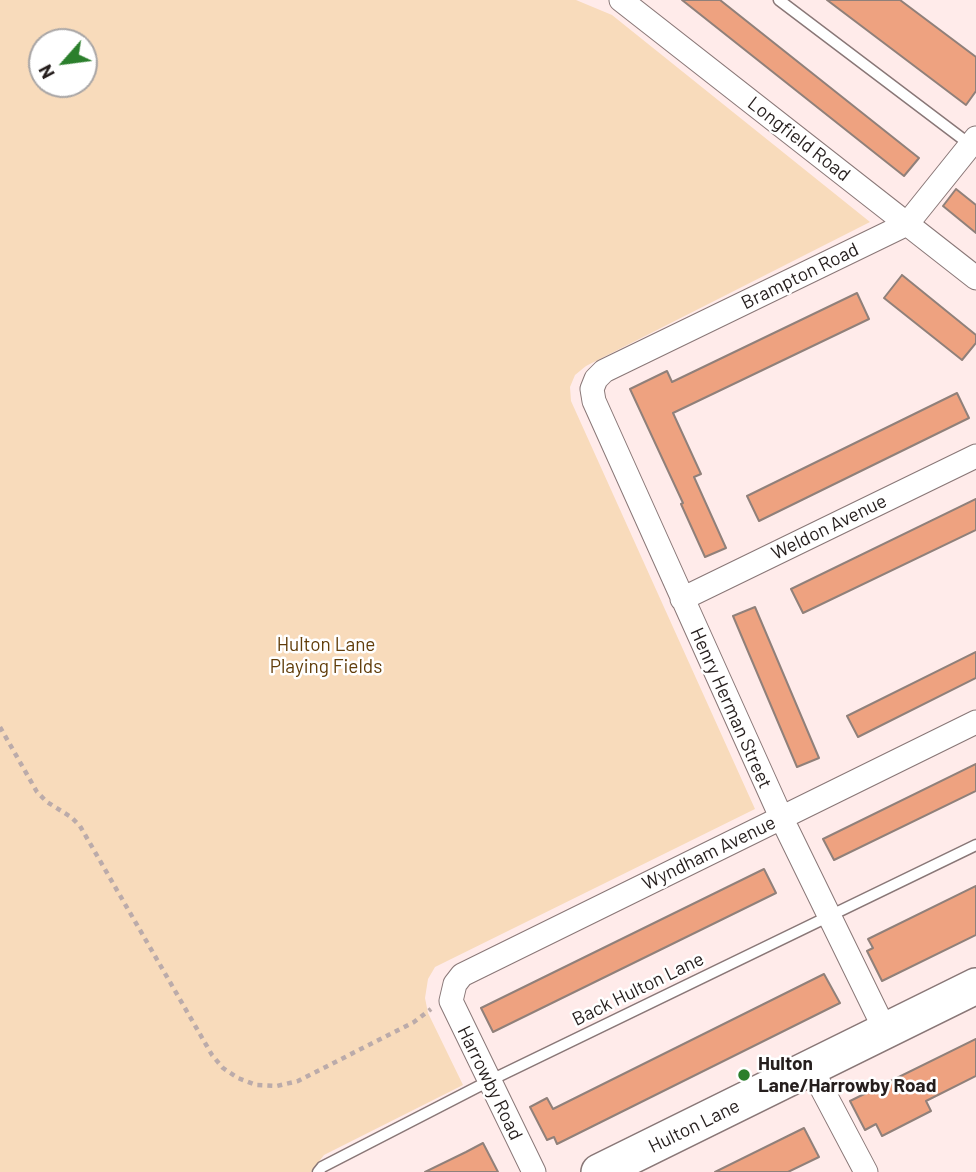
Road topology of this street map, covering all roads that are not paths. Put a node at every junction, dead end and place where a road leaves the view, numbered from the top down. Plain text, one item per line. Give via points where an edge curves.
1 (621, 0) edge
2 (779, 0) edge
3 (974, 144) edge
4 (907, 224) junction
5 (976, 278) edge
6 (596, 379) joint
7 (976, 456) edge
8 (682, 599) junction
9 (976, 722) edge
10 (781, 817) junction
11 (976, 845) edge
12 (829, 916) junction
13 (976, 986) edge
14 (451, 997) joint
15 (886, 1032) junction
16 (811, 1068) junction
17 (489, 1081) junction
18 (318, 1172) edge
19 (534, 1172) edge
20 (600, 1172) edge
21 (866, 1172) edge

1 - 4 street, Longfield Road
2 - 3 lane
3 - 4 street, Brampton Road
4 - 5 street, Longfield Road
4 - 6 street, Brampton Road via 604,371
6 - 8 street, Henry Herman Street via 594,401
7 - 8 street, Weldon Avenue
8 - 10 street, Henry Herman Street
9 - 10 street, Wyndham Avenue
10 - 12 street, Henry Herman Street
10 - 14 street, Wyndham Avenue via 462,975
11 - 12 lane, Back Hulton Lane
12 - 15 street, Henry Herman Street
12 - 17 lane, Back Hulton Lane
13 - 15 main road, Hulton Lane
14 - 17 street, Harrowby Road
15 - 16 main road, Hulton Lane
16 - 20 main road, Hulton Lane
16 - 21 street
17 - 18 lane, Back Hulton Lane
17 - 19 street, Harrowby Road

